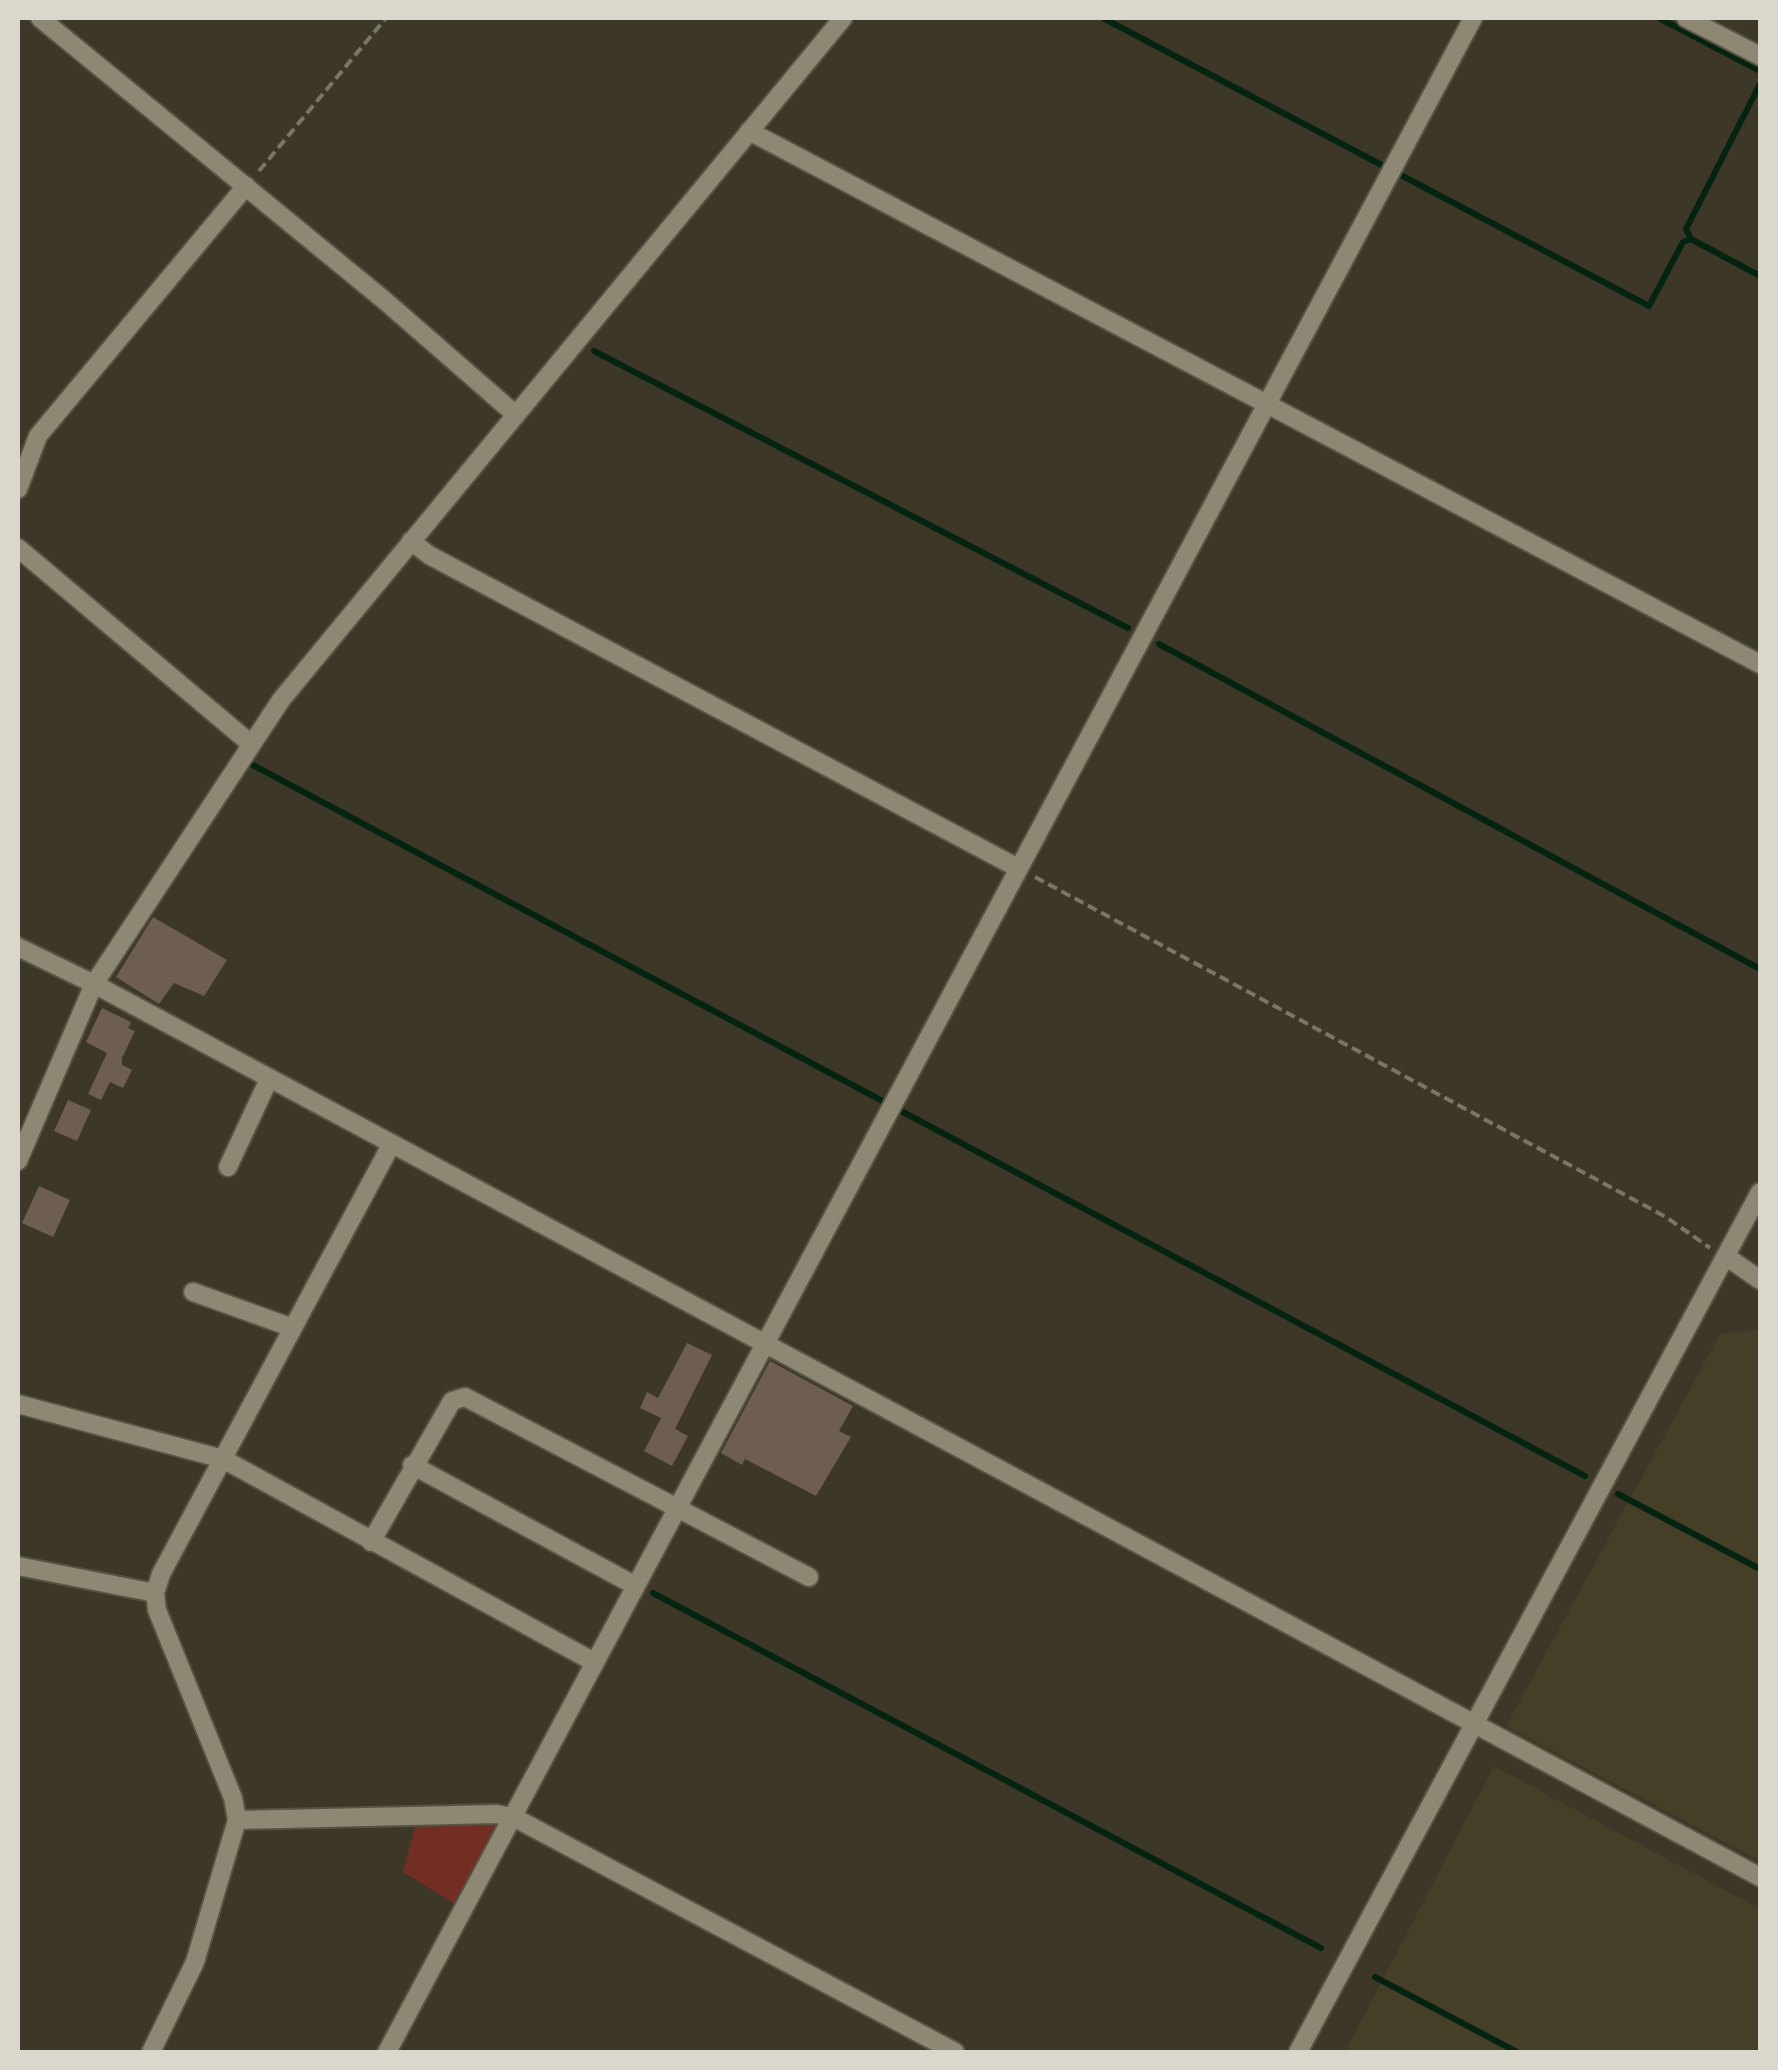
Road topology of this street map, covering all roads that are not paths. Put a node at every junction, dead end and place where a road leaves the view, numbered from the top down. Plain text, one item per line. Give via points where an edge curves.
1 (40, 18) edge
2 (843, 18) edge
3 (1473, 18) edge
4 (1686, 18) edge
5 (1760, 56) edge
6 (750, 131) junction
7 (246, 186) junction
8 (1270, 402) junction
9 (516, 416) junction
10 (18, 489) edge
11 (412, 540) junction
12 (18, 548) edge
13 (1760, 664) edge
14 (251, 744) junction
15 (1018, 868) junction
16 (18, 947) edge
17 (94, 984) junction
18 (269, 1079) junction
19 (391, 1145) junction
20 (18, 1162) edge
21 (228, 1167) dead end
22 (1760, 1192) edge
23 (1727, 1257) junction
24 (1760, 1267) edge
25 (1760, 1280) edge
26 (193, 1292) dead end
27 (293, 1328) junction
28 (763, 1345) junction
29 (18, 1404) edge
30 (223, 1459) junction
31 (412, 1465) junction
32 (675, 1507) junction
33 (371, 1542) junction
34 (18, 1566) edge
35 (809, 1577) dead end
36 (634, 1585) junction
37 (155, 1593) junction
38 (594, 1662) junction
39 (1477, 1723) junction
40 (514, 1818) junction
41 (237, 1820) junction
42 (1760, 1878) edge
43 (151, 2052) edge
44 (387, 2052) edge
45 (956, 2052) edge
46 (1298, 2052) edge

1 - 7 street
2 - 6 street
3 - 8 street
4 - 5 street
6 - 8 street
6 - 9 street
7 - 9 street
7 - 10 street via 38,436
8 - 13 street
8 - 15 street
9 - 11 street
11 - 14 street
11 - 15 street via 428,555
12 - 14 street
14 - 17 street
15 - 28 street
16 - 17 street
17 - 18 street
17 - 20 street
18 - 19 street
18 - 21 street
19 - 27 street
19 - 28 street
22 - 23 street
23 - 24 street
23 - 25 street
23 - 39 street
26 - 27 street
27 - 30 street
28 - 32 street
28 - 39 street
29 - 30 street
30 - 33 street
30 - 37 street
31 - 32 street via 452,1401 464,1396
31 - 33 street
31 - 36 street
32 - 35 street
32 - 36 street
33 - 38 street
34 - 37 street
36 - 38 street
37 - 41 street
38 - 40 street
39 - 42 street
39 - 46 street
40 - 41 street
40 - 44 street
40 - 45 street
41 - 43 street via 196,1962

